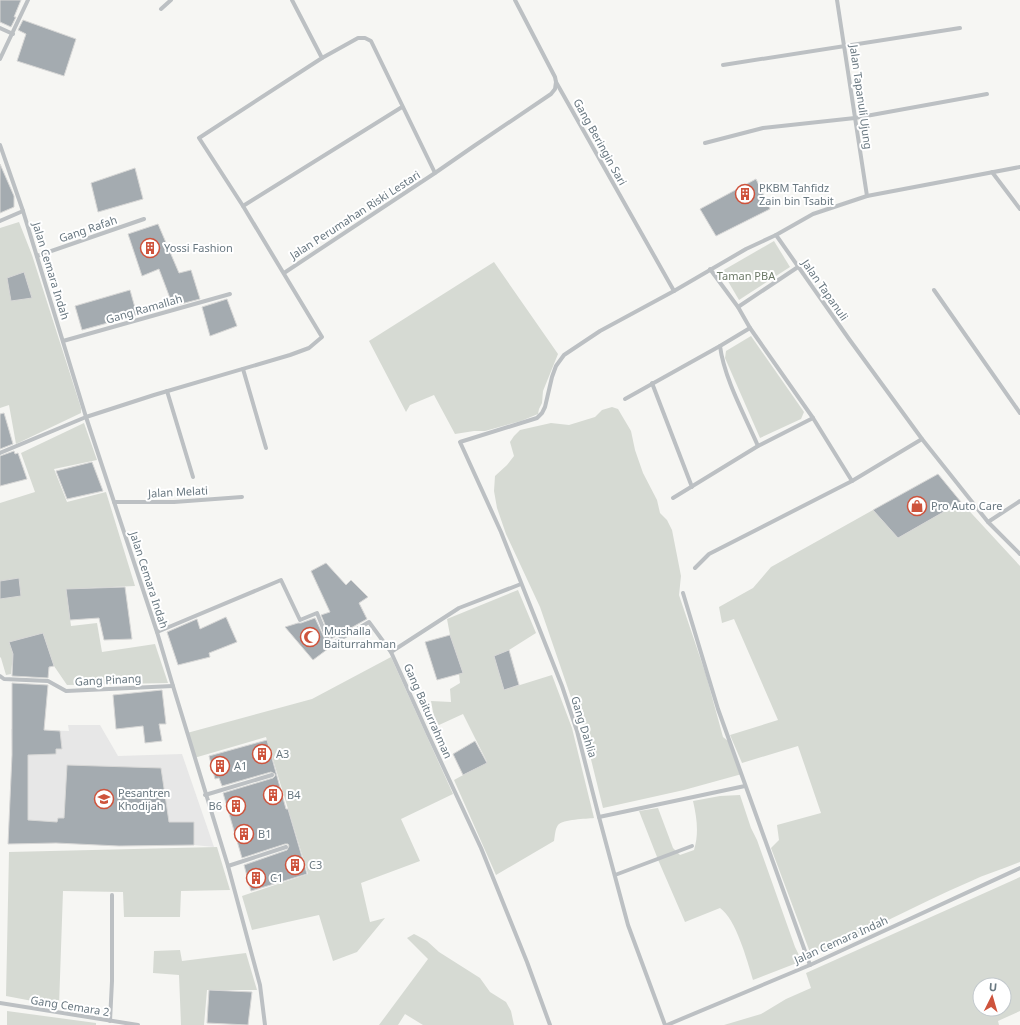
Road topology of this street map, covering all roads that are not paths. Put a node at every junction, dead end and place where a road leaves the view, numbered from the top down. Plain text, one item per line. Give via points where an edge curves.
1 (28, 0) edge
2 (171, 0) edge
3 (292, 0) edge
4 (516, 0) edge
5 (837, 0) edge
6 (161, 9) dead end
7 (0, 28) edge
8 (960, 28) dead end
9 (13, 34) junction
10 (845, 46) junction
11 (322, 58) junction
12 (0, 59) edge
13 (723, 65) dead end
14 (556, 82) junction
15 (987, 94) dead end
16 (402, 107) junction
17 (855, 118) junction
18 (705, 142) dead end
19 (0, 145) edge
20 (1020, 167) edge
21 (992, 172) junction
22 (435, 173) junction
23 (867, 196) junction
24 (243, 206) junction
25 (1020, 209) edge
26 (23, 211) junction
27 (144, 219) dead end
28 (0, 221) edge
29 (776, 234) junction
30 (36, 256) junction
31 (798, 267) junction
32 (710, 269) junction
33 (284, 273) junction
34 (934, 290) dead end
35 (674, 291) junction
36 (230, 294) dead end
37 (738, 306) junction
38 (750, 328) junction
39 (63, 341) junction
40 (720, 346) junction
41 (244, 370) junction
42 (652, 384) junction
43 (167, 391) junction
44 (625, 399) dead end
45 (1020, 412) edge
46 (86, 417) junction
47 (813, 418) junction
48 (922, 439) junction
49 (758, 446) junction
50 (266, 448) dead end
51 (0, 453) edge
52 (193, 477) dead end
53 (852, 481) junction
54 (692, 487) junction
55 (242, 497) dead end
56 (673, 498) dead end
57 (1020, 501) edge
58 (114, 502) junction
59 (988, 522) junction
60 (1020, 554) edge
61 (695, 568) dead end
62 (521, 584) junction
63 (683, 593) dead end
64 (157, 632) junction
65 (391, 652) junction
66 (0, 676) edge
67 (173, 686) junction
68 (272, 775) dead end
69 (745, 786) junction
70 (205, 795) junction
71 (599, 817) junction
72 (692, 846) dead end
73 (286, 847) dead end
74 (228, 866) junction
75 (1020, 868) edge
76 (615, 875) junction
77 (112, 895) dead end
78 (810, 964) junction
79 (0, 1004) edge
80 (110, 1021) junction
81 (138, 1025) edge
82 (265, 1025) edge
83 (550, 1025) edge
84 (666, 1025) edge

1 - 9 street
2 - 6 street
3 - 11 street
4 - 14 street, Gang Beringin Sari
5 - 10 street, Jalan Tapanuli Ujung
7 - 9 street
8 - 10 street
9 - 12 street
10 - 13 street
10 - 17 street, Jalan Tapanuli Ujung
11 - 16 street, Jalan Perumahan Riski Lestari via 358,38 368,39
11 - 24 street, Jalan Perumahan Riski Lestari via 199,138
14 - 22 street via 551,94
14 - 35 street, Gang Beringin Sari
15 - 17 street
16 - 22 street, Jalan Perumahan Riski Lestari
16 - 24 street
17 - 18 street via 763,128
17 - 23 street, Jalan Tapanuli Ujung
19 - 26 street, Jalan Cemara Indah
20 - 21 street
21 - 23 street
21 - 25 street
22 - 33 street, Jalan Perumahan Riski Lestari
23 - 29 street via 813,214
24 - 33 street, Jalan Perumahan Riski Lestari
26 - 28 street
26 - 30 street, Jalan Cemara Indah
27 - 30 street, Gang Rafah
29 - 31 street, Jalan Tapanuli
29 - 32 street
30 - 39 street, Jalan Cemara Indah
31 - 37 street
31 - 48 street, Jalan Tapanuli
32 - 35 street
32 - 37 street
33 - 41 street, Jalan Perumahan Riski Lestari via 322,337 309,348
34 - 45 street
35 - 62 street, Gang Dahlia via 600,331 564,355 556,366 545,407 537,418 460,442 501,532
36 - 39 street, Gang Ramallah
37 - 38 street
38 - 40 street
38 - 47 street
39 - 46 street, Jalan Cemara Indah
40 - 42 street
40 - 49 street via 729,380
41 - 43 street
41 - 50 street
42 - 44 street
42 - 54 street
43 - 46 street
43 - 52 street
46 - 51 street
46 - 58 street, Jalan Cemara Indah
47 - 49 street
47 - 53 street
48 - 53 street
48 - 59 street, Jalan Tapanuli
49 - 54 street
53 - 61 street via 712,553
54 - 56 street
55 - 58 street, Jalan Melati via 174,502
57 - 59 street
58 - 64 street, Jalan Cemara Indah
59 - 60 street, Jalan Tapanuli
62 - 65 street via 459,608
62 - 71 street, Gang Dahlia via 562,686 577,731
63 - 69 street via 718,710
64 - 65 street, Gang Baiturrahman via 281,580 300,620 317,613 330,645 369,622
64 - 67 street, Jalan Cemara Indah
65 - 83 street, Gang Baiturrahman via 481,848
66 - 67 street, Gang Pinang via 4,679 48,681 66,691
67 - 70 street, Jalan Cemara Indah
68 - 70 street
69 - 71 street
69 - 78 street
70 - 74 street, Jalan Cemara Indah
71 - 76 street, Gang Dahlia
72 - 76 street
73 - 74 street
74 - 82 street, Jalan Cemara Indah via 260,985
75 - 78 street, Jalan Cemara Indah
76 - 84 street, Gang Dahlia via 628,925
77 - 80 street
78 - 84 street, Jalan Cemara Indah
79 - 80 street, Gang Cemara 2
80 - 81 street, Gang Cemara 2

